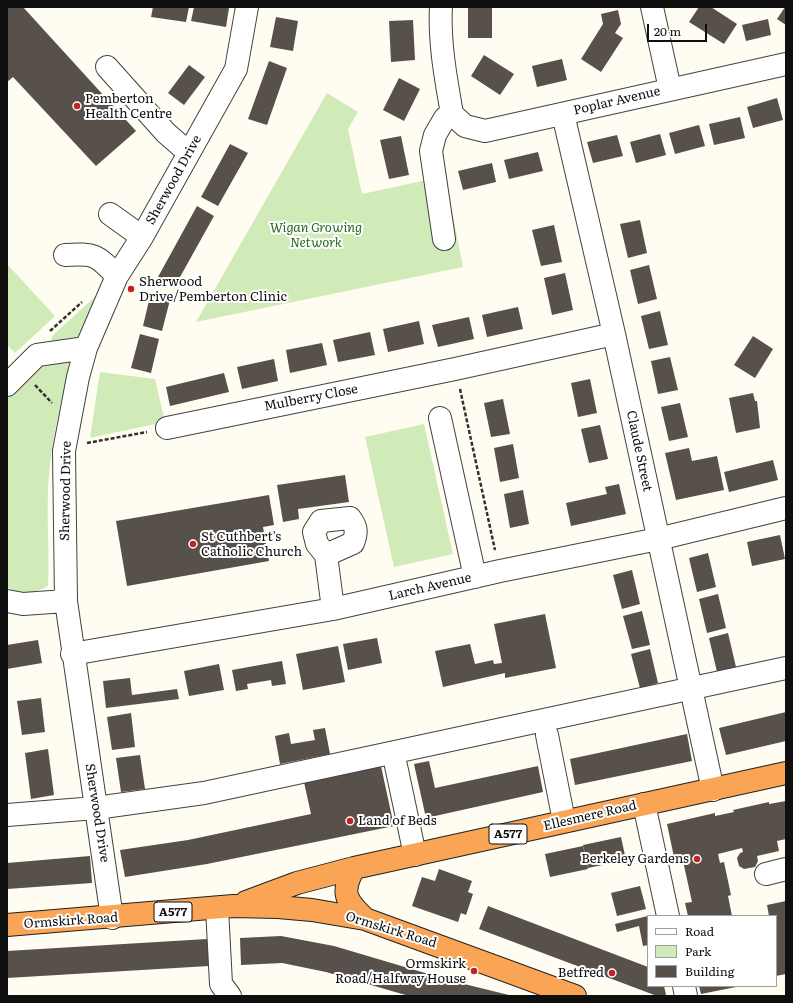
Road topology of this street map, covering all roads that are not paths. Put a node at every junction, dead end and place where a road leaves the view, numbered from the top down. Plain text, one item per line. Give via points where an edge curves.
1 (247, 7) edge
2 (441, 7) edge
3 (652, 7) edge
4 (786, 64) edge
5 (108, 67) dead end
6 (670, 89) junction
7 (452, 114) junction
8 (563, 114) junction
9 (189, 153) junction
10 (110, 214) dead end
11 (142, 237) junction
12 (444, 239) dead end
13 (65, 254) dead end
14 (117, 276) junction
15 (614, 334) junction
16 (86, 348) junction
17 (14, 378) edge
18 (440, 418) dead end
19 (167, 428) road end
20 (786, 508) edge
21 (658, 539) junction
22 (326, 555) dead end
23 (475, 577) junction
24 (66, 601) junction
25 (7, 602) edge
26 (333, 609) junction
27 (72, 654) junction
28 (786, 668) edge
29 (691, 689) junction
30 (546, 735) dead end
31 (395, 761) dead end
32 (786, 773) edge
33 (713, 790) junction
34 (644, 804) junction
35 (96, 808) junction
36 (7, 815) edge
37 (564, 821) junction
38 (415, 855) junction
39 (354, 868) junction
40 (225, 907) junction
41 (668, 915) edge
42 (112, 918) junction
43 (365, 919) junction
44 (7, 925) edge
45 (225, 994) edge
46 (575, 996) edge

1 - 9 street, Sherwood Drive via 236,69
2 - 7 street via 440,23
3 - 6 street
4 - 6 street, Poplar Avenue
5 - 9 street via 166,133
6 - 8 street, Poplar Avenue
7 - 8 street, Poplar Avenue via 465,126 485,131
7 - 12 street via 445,118 435,135 431,151
8 - 15 street, Claude Street
9 - 11 street, Sherwood Drive
10 - 11 street
11 - 14 street, Sherwood Drive
13 - 14 street via 93,255 101,259
14 - 16 street, Sherwood Drive
15 - 19 street, Mulberry Close
15 - 21 street, Claude Street
16 - 17 street via 37,355
16 - 24 street, Sherwood Drive via 64,451
18 - 23 street
20 - 21 street, Larch Avenue
21 - 23 street, Larch Avenue
21 - 29 street, Claude Street
22 - 26 street
23 - 26 street, Larch Avenue
24 - 25 street via 22,604
24 - 27 street, Sherwood Drive
26 - 27 street, Larch Avenue
27 - 35 street, Sherwood Drive
28 - 29 street
29 - 33 street, Claude Street
29 - 35 street via 218,790
30 - 37 street
31 - 38 street
32 - 33 highway, Ellesmere Road / A577
33 - 34 highway, Ellesmere Road / A577
34 - 37 highway, Ellesmere Road / A577
34 - 41 street
35 - 36 street
35 - 42 street, Sherwood Drive
37 - 38 highway, Ellesmere Road / A577
38 - 39 highway, Ellesmere Road / A577
39 - 40 highway, Ellesmere Road / A577 via 297,883
39 - 43 highway, A577 via 346,884 346,892 354,908
40 - 42 highway, Ormskirk Road / A577
40 - 43 highway, Ormskirk Road / A577 via 278,907
40 - 45 street via 221,984
42 - 44 highway, Ormskirk Road / A577
43 - 46 highway, Ormskirk Road / A577

